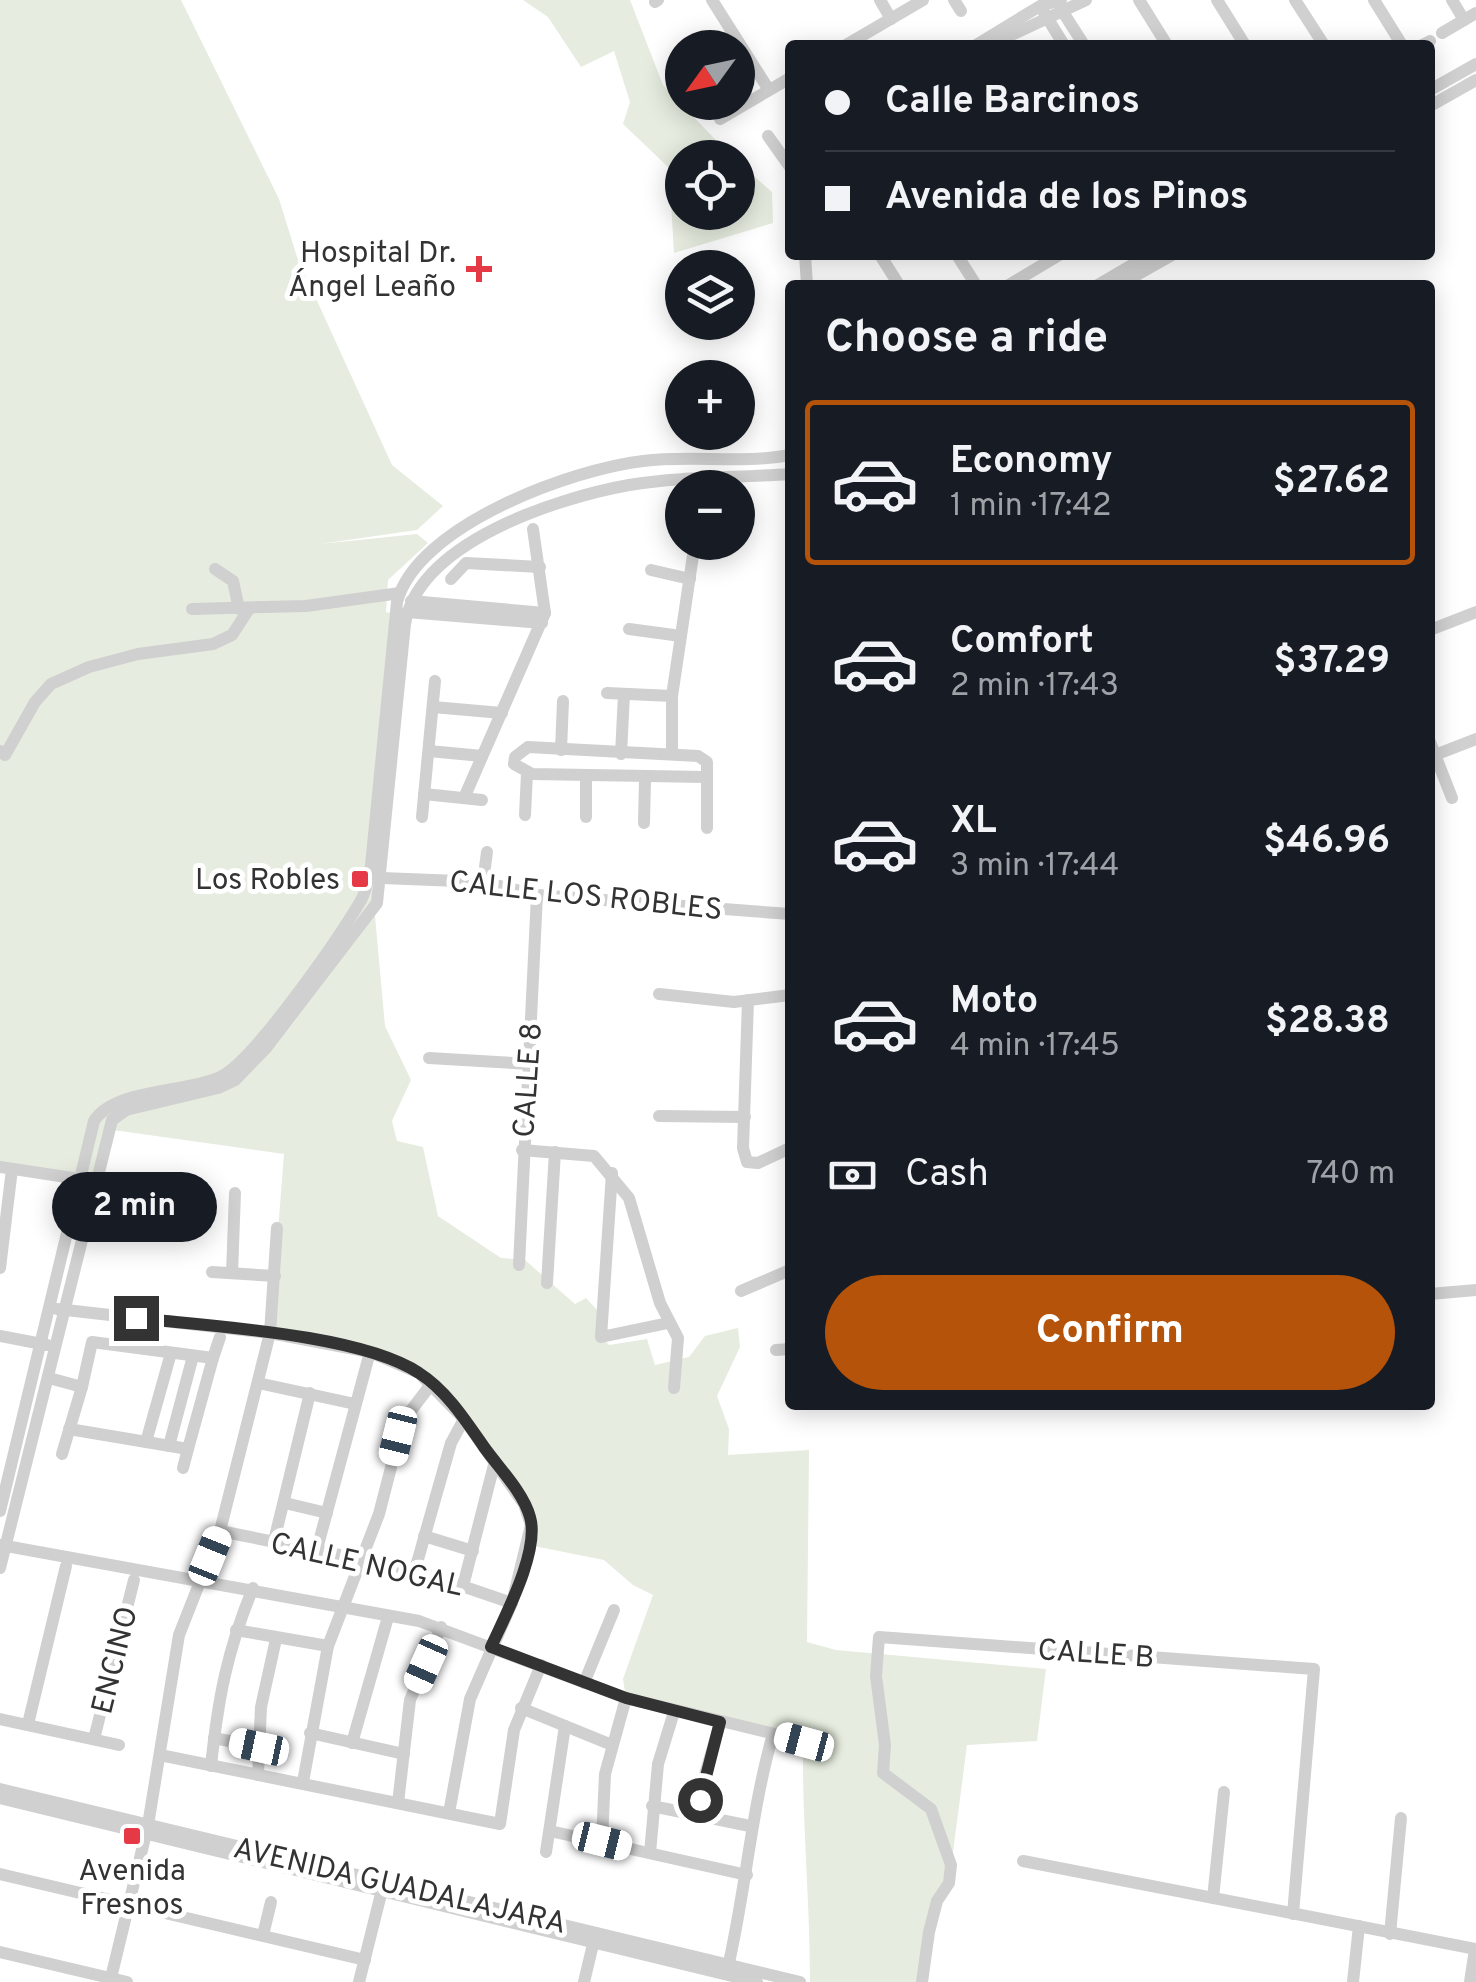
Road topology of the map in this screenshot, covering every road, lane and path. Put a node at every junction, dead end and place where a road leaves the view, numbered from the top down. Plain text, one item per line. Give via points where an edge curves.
1 (712, 0) edge
2 (880, 0) edge
3 (923, 0) edge
4 (1086, 0) edge
5 (1139, 0) edge
6 (1217, 0) edge
7 (1295, 0) edge
8 (1374, 0) edge
9 (1452, 0) edge
10 (1059, 4) edge
11 (1041, 7) edge
12 (1470, 17) edge
13 (891, 19) junction
14 (730, 30) edge
15 (855, 40) edge
16 (988, 40) edge
17 (1061, 40) edge
18 (1081, 40) edge
19 (1164, 40) edge
20 (1242, 40) edge
21 (1321, 40) edge
22 (1399, 40) edge
23 (1431, 40) edge
24 (1476, 64) edge
25 (755, 69) edge
26 (1476, 80) edge
27 (785, 81) edge
28 (1435, 87) edge
29 (769, 90) junction
30 (755, 98) edge
31 (1435, 103) edge
32 (768, 136) dead end
33 (785, 156) edge
34 (1140, 260) edge
35 (1163, 260) edge
36 (1035, 261) edge
37 (1014, 280) edge
38 (1106, 280) edge
39 (1128, 280) edge
40 (785, 455) edge
41 (785, 475) edge
42 (755, 478) edge
43 (665, 485) edge
44 (533, 529) dead end
45 (692, 560) edge
46 (540, 568) junction
47 (215, 569) dead end
48 (651, 570) dead end
49 (690, 578) junction
50 (452, 579) dead end
51 (406, 602) junction
52 (192, 608) dead end
53 (244, 609) junction
54 (1476, 612) edge
55 (544, 618) junction
56 (1435, 628) edge
57 (629, 630) dead end
58 (681, 636) junction
59 (435, 680) dead end
60 (608, 694) dead end
61 (624, 694) junction
62 (672, 696) junction
63 (563, 701) dead end
64 (433, 706) junction
65 (502, 713) junction
66 (1476, 739) edge
67 (1435, 748) edge
68 (561, 750) junction
69 (0, 751) edge
70 (428, 751) junction
71 (621, 754) junction
72 (672, 754) junction
73 (482, 756) junction
74 (1435, 756) edge
75 (526, 773) junction
76 (586, 776) junction
77 (706, 776) junction
78 (646, 779) junction
79 (424, 794) junction
80 (464, 798) junction
81 (1452, 798) dead end
82 (482, 800) dead end
83 (524, 815) dead end
84 (422, 817) dead end
85 (586, 817) dead end
86 (644, 823) dead end
87 (707, 828) dead end
88 (487, 852) dead end
89 (382, 878) junction
90 (483, 882) junction
91 (537, 895) junction
92 (785, 914) edge
93 (659, 994) dead end
94 (785, 996) edge
95 (748, 1000) junction
96 (429, 1058) dead end
97 (530, 1064) junction
98 (659, 1116) dead end
99 (745, 1117) junction
100 (90, 1139) junction
101 (105, 1142) junction
102 (785, 1150) edge
103 (522, 1153) junction
104 (555, 1156) junction
105 (6, 1168) edge
106 (612, 1173) junction
107 (87, 1180) junction
108 (235, 1193) dead end
109 (277, 1228) dead end
110 (519, 1265) dead end
111 (0, 1268) edge
112 (212, 1272) dead end
113 (785, 1272) edge
114 (232, 1273) junction
115 (275, 1276) junction
116 (546, 1284) dead end
117 (1476, 1290) edge
118 (741, 1291) dead end
119 (1435, 1294) edge
120 (49, 1307) junction
121 (65, 1310) junction
122 (668, 1322) junction
123 (270, 1333) junction
124 (0, 1336) edge
125 (220, 1337) dead end
126 (41, 1344) junction
127 (56, 1347) junction
128 (370, 1352) junction
129 (171, 1353) junction
130 (193, 1356) junction
131 (213, 1358) junction
132 (48, 1378) junction
133 (258, 1382) junction
134 (432, 1382) junction
135 (82, 1387) junction
136 (674, 1388) dead end
137 (310, 1394) junction
138 (355, 1404) junction
139 (464, 1419) junction
140 (69, 1429) junction
141 (146, 1442) junction
142 (169, 1446) junction
143 (188, 1449) junction
144 (62, 1454) dead end
145 (494, 1461) junction
146 (183, 1468) dead end
147 (1, 1502) edge
148 (285, 1502) junction
149 (327, 1513) junction
150 (220, 1532) junction
151 (424, 1536) junction
152 (274, 1541) junction
153 (3, 1546) edge
154 (317, 1549) junction
155 (473, 1551) junction
156 (363, 1558) junction
157 (66, 1566) dead end
158 (0, 1568) edge
159 (414, 1570) junction
160 (134, 1580) dead end
161 (201, 1580) junction
162 (463, 1586) junction
163 (253, 1588) junction
164 (512, 1602) junction
165 (341, 1606) junction
166 (614, 1610) dead end
167 (388, 1616) junction
168 (442, 1627) junction
169 (236, 1630) junction
170 (276, 1639) junction
171 (328, 1646) junction
172 (491, 1647) junction
173 (541, 1665) junction
174 (584, 1683) junction
175 (626, 1698) junction
176 (521, 1708) junction
177 (674, 1712) junction
178 (0, 1719) edge
179 (720, 1722) junction
180 (28, 1724) junction
181 (566, 1726) junction
182 (310, 1733) junction
183 (773, 1734) junction
184 (94, 1738) junction
185 (214, 1738) junction
186 (352, 1742) junction
187 (804, 1742) dead end
188 (119, 1745) dead end
189 (612, 1745) junction
190 (259, 1747) junction
191 (404, 1754) junction
192 (160, 1755) junction
193 (211, 1766) junction
194 (258, 1775) junction
195 (303, 1782) junction
196 (0, 1789) edge
197 (1224, 1792) dead end
198 (0, 1798) edge
199 (398, 1803) junction
200 (652, 1806) junction
201 (449, 1814) junction
202 (699, 1816) junction
203 (1401, 1818) dead end
204 (750, 1826) junction
205 (147, 1829) junction
206 (550, 1831) junction
207 (602, 1841) junction
208 (546, 1852) dead end
209 (650, 1853) junction
210 (1022, 1861) dead end
211 (0, 1874) edge
212 (747, 1874) junction
213 (383, 1886) junction
214 (1213, 1898) junction
215 (272, 1902) dead end
216 (129, 1903) junction
217 (1293, 1914) junction
218 (1359, 1926) junction
219 (1390, 1934) junction
220 (262, 1936) junction
221 (595, 1936) junction
222 (1475, 1949) edge
223 (0, 1952) edge
224 (364, 1960) junction
225 (728, 1969) junction
226 (110, 1980) edge
227 (127, 1982) edge
228 (360, 1982) edge
229 (584, 1982) edge
230 (757, 1982) edge
231 (800, 1982) edge
232 (922, 1982) edge
233 (1352, 1982) edge
234 (1470, 1982) edge

1 - 14 street
2 - 13 street
3 - 13 street
4 - 10 street
5 - 19 street
6 - 20 street
7 - 21 street
8 - 22 street
9 - 12 street
10 - 11 street
10 - 18 street
11 - 16 street
11 - 17 street
12 - 23 street
13 - 15 street
24 - 28 street
25 - 29 street
26 - 31 street
27 - 29 street
29 - 30 street
32 - 33 street
34 - 38 street
35 - 39 street
36 - 37 street
40 - 51 street via 648,460 540,489 449,538 425,559
41 - 42 street
43 - 51 street via 628,486 546,508 464,548
44 - 46 street
45 - 49 street
46 - 50 street via 466,563
46 - 55 street
47 - 53 street via 233,581
48 - 49 street
49 - 58 street
51 - 53 street
51 - 55 street
51 - 89 street
51 - 100 street via 362,900 232,1069 112,1104 99,1113
52 - 53 street
53 - 69 street via 232,635 213,644 138,654 51,684 5,755
54 - 56 street
55 - 65 street
57 - 58 street
58 - 62 street
59 - 64 street
60 - 61 street
61 - 62 street
61 - 71 street
62 - 72 street
63 - 68 street
64 - 65 street
64 - 70 street
65 - 73 street
66 - 67 street
68 - 71 street
68 - 75 street via 522,750 514,764
70 - 73 street
70 - 79 street
71 - 72 street
72 - 77 street via 698,756 707,762
73 - 80 street
74 - 81 street
75 - 76 street
75 - 83 street
76 - 78 street
76 - 85 street
77 - 78 street
77 - 87 street
78 - 86 street
79 - 80 street
79 - 84 street
80 - 82 street
88 - 90 street
89 - 90 street, CALLE LOS ROBLES
89 - 101 street via 374,907 251,1066 218,1088 119,1113
90 - 91 street, CALLE LOS ROBLES
91 - 92 street, CALLE LOS ROBLES
91 - 97 street, CALLE 8
93 - 95 street
94 - 95 street
95 - 99 street
96 - 97 street
97 - 103 street, CALLE 8
98 - 99 street
99 - 102 street via 747,1162
100 - 101 street via 98,1148
100 - 107 street
101 - 107 street
103 - 104 street
103 - 110 street, CALLE 8
104 - 106 street via 599,1161
104 - 116 street
105 - 107 street
105 - 111 street
106 - 122 street via 630,1198
106 - 122 street via 601,1337
107 - 120 street
107 - 121 street
108 - 114 street
109 - 115 street
112 - 114 street
113 - 118 street
114 - 115 street
115 - 123 street
117 - 119 street
120 - 121 street
120 - 126 street
121 - 123 street
121 - 127 street
122 - 136 street via 678,1338
123 - 128 street
123 - 133 street
124 - 126 street
125 - 131 street
126 - 127 street
126 - 147 street
127 - 132 street
128 - 134 street
128 - 138 street
129 - 130 street
129 - 135 street via 92,1342
129 - 141 street
130 - 131 street
130 - 142 street
131 - 143 street
132 - 135 street
132 - 153 street
133 - 137 street
133 - 150 street
134 - 139 street
134 - 156 street via 403,1420
135 - 140 street
137 - 138 street
137 - 148 street
138 - 149 street
139 - 145 street
139 - 151 street
140 - 141 street
140 - 144 street
141 - 142 street
142 - 143 street
143 - 146 street
145 - 155 street
145 - 164 street via 531,1519 530,1546
148 - 149 street, CALLE NOGAL
148 - 152 street
149 - 154 street
150 - 152 street, CALLE NOGAL
150 - 161 street
151 - 155 street, CALLE NOGAL
151 - 159 street
152 - 154 street, CALLE NOGAL
153 - 158 street
153 - 161 street
154 - 156 street, CALLE NOGAL
155 - 162 street
156 - 159 street, CALLE NOGAL
156 - 165 street
157 - 180 street
159 - 162 street, CALLE NOGAL
160 - 184 street, ENCINO
161 - 163 street
161 - 192 street via 180,1634
162 - 164 street, CALLE NOGAL
163 - 165 street
163 - 169 street
164 - 172 street
165 - 167 street
165 - 171 street
166 - 174 street
167 - 168 street
167 - 186 street
168 - 172 street
168 - 191 street via 410,1700
169 - 170 street
169 - 185 street via 215,1708
170 - 171 street
170 - 190 street
171 - 182 street
172 - 173 street
172 - 201 street via 468,1706
173 - 174 street
173 - 176 street
174 - 175 street
175 - 177 street
175 - 189 street
176 - 181 street
176 - 201 street via 501,1823
177 - 179 street
177 - 200 street
178 - 180 street
179 - 183 street
179 - 202 street
180 - 184 street
181 - 189 street
181 - 206 street
182 - 186 street
182 - 195 street
183 - 187 street
183 - 204 street
184 - 188 street
185 - 190 street
185 - 193 street
186 - 191 street
189 - 207 street
190 - 194 street
191 - 199 street
192 - 193 street
192 - 205 street
193 - 194 street
194 - 195 street
195 - 199 street
196 - 205 street, AVENIDA GUADALAJARA
197 - 214 street
198 - 205 street, AVENIDA GUADALAJARA
199 - 201 street
200 - 202 street
200 - 209 street
202 - 204 street
203 - 219 street
204 - 212 street
205 - 213 street, AVENIDA GUADALAJARA
205 - 216 street
206 - 207 street
206 - 208 street
207 - 209 street
209 - 212 street
210 - 214 street
211 - 216 street
212 - 225 street
213 - 221 street, AVENIDA GUADALAJARA
213 - 224 street
214 - 217 street
215 - 220 street
216 - 220 street
216 - 226 street
217 - 218 street
217 - 232 street, CALLE B via 1314,1669 879,1637 883,1774 931,1809 951,1865 929,1932
218 - 219 street
218 - 233 street
219 - 222 street
220 - 224 street
221 - 225 street, AVENIDA GUADALAJARA
221 - 229 street
222 - 234 street
223 - 226 street
224 - 228 street
225 - 230 street, AVENIDA GUADALAJARA
225 - 231 street, AVENIDA GUADALAJARA
226 - 227 street

